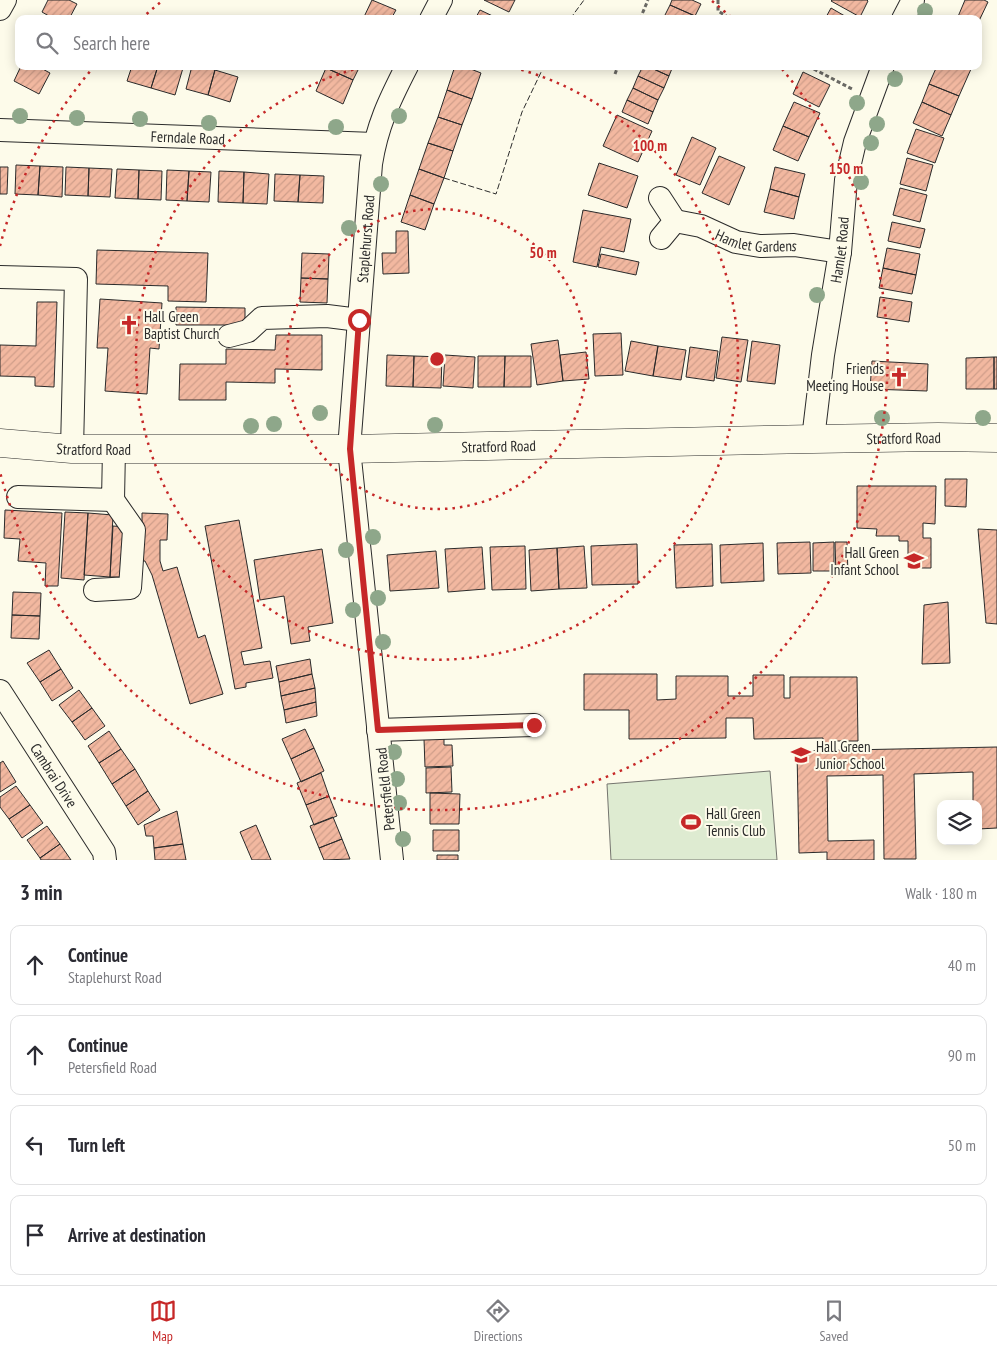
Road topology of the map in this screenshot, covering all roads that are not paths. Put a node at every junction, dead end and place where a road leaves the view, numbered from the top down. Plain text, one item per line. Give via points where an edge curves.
1 (5, 0) edge
2 (441, 0) edge
3 (913, 0) edge
4 (0, 9) edge
5 (433, 15) edge
6 (906, 15) edge
7 (405, 70) edge
8 (882, 70) edge
9 (0, 130) edge
10 (374, 144) junction
11 (660, 198) dead end
12 (675, 221) junction
13 (662, 238) dead end
14 (840, 252) junction
15 (0, 277) edge
16 (359, 320) junction
17 (229, 336) dead end
18 (813, 438) junction
19 (997, 438) edge
20 (0, 444) edge
21 (72, 449) junction
22 (114, 449) junction
23 (350, 449) junction
24 (18, 497) dead end
25 (114, 500) junction
26 (95, 590) dead end
27 (0, 692) edge
28 (534, 725) dead end
29 (378, 730) junction
30 (105, 860) edge
31 (392, 860) edge

1 - 4 street
2 - 5 street
3 - 6 street
7 - 10 street, Staplehurst Road via 386,107
8 - 14 street, Hamlet Road via 855,142 846,180
9 - 10 street, Ferndale Road
10 - 16 street, Staplehurst Road
11 - 12 street
12 - 13 street
12 - 14 street, Hamlet Gardens via 701,226 736,242 760,246 794,245
14 - 18 street, Hamlet Road
15 - 21 street via 76,279
16 - 17 street via 327,316 262,318 248,330
16 - 23 street, Staplehurst Road
18 - 19 highway, Stratford Road
18 - 23 highway, Stratford Road
20 - 21 highway, Stratford Road
21 - 22 highway, Stratford Road
22 - 23 highway, Stratford Road
22 - 25 street
23 - 29 street, Petersfield Road
24 - 25 street
25 - 26 street via 134,530 130,588
27 - 30 street, Cambrai Drive via 104,852
28 - 29 street
29 - 31 street, Petersfield Road

